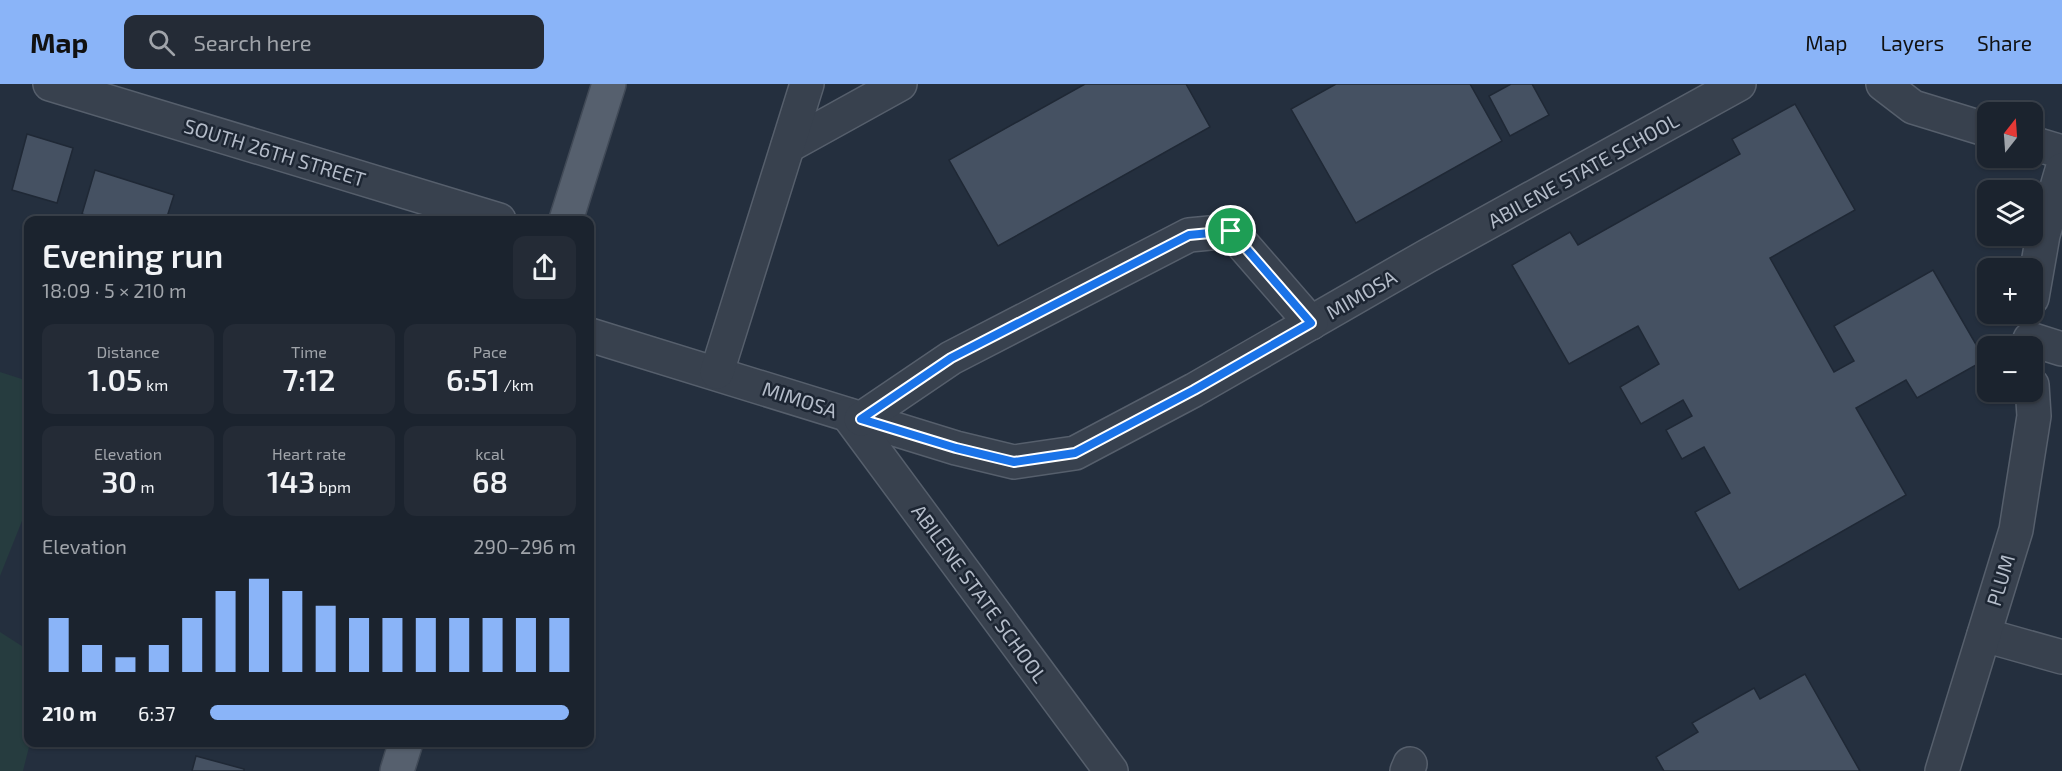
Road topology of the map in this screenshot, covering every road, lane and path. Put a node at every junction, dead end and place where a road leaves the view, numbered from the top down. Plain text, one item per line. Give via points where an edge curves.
1 (51, 84) edge
2 (609, 84) edge
3 (807, 84) edge
4 (900, 84) edge
5 (1739, 84) edge
6 (1883, 84) edge
7 (1977, 126) edge
8 (788, 146) junction
9 (2043, 146) edge
10 (2062, 152) edge
11 (2062, 170) edge
12 (486, 216) edge
13 (567, 216) edge
14 (1427, 256) joint
15 (2050, 261) edge
16 (2043, 275) edge
17 (1311, 323) junction
18 (2030, 333) edge
19 (594, 335) edge
20 (2062, 349) edge
21 (717, 372) junction
22 (2033, 402) edge
23 (855, 417) junction
24 (1984, 635) junction
25 (2062, 657) edge
26 (404, 747) edge
27 (397, 771) edge
28 (1111, 771) edge
29 (1942, 771) edge

1 - 12 street, SOUTH 26TH STREET
2 - 13 main road
3 - 8 street
4 - 8 street
5 - 14 street, ABILENE STATE SCHOOL
6 - 7 street via 1913,107
8 - 21 street
9 - 10 street
11 - 15 street
14 - 17 street, MIMOSA
15 - 16 street
17 - 23 street, MIMOSA via 1075,453 1014,462
17 - 23 street via 1231,231 1189,235 951,358
18 - 20 street
19 - 21 street, MIMOSA
21 - 23 street, MIMOSA
22 - 24 street, PLUM via 2016,530
23 - 28 street, ABILENE STATE SCHOOL
24 - 25 street
24 - 29 street, PLUM
26 - 27 main road

